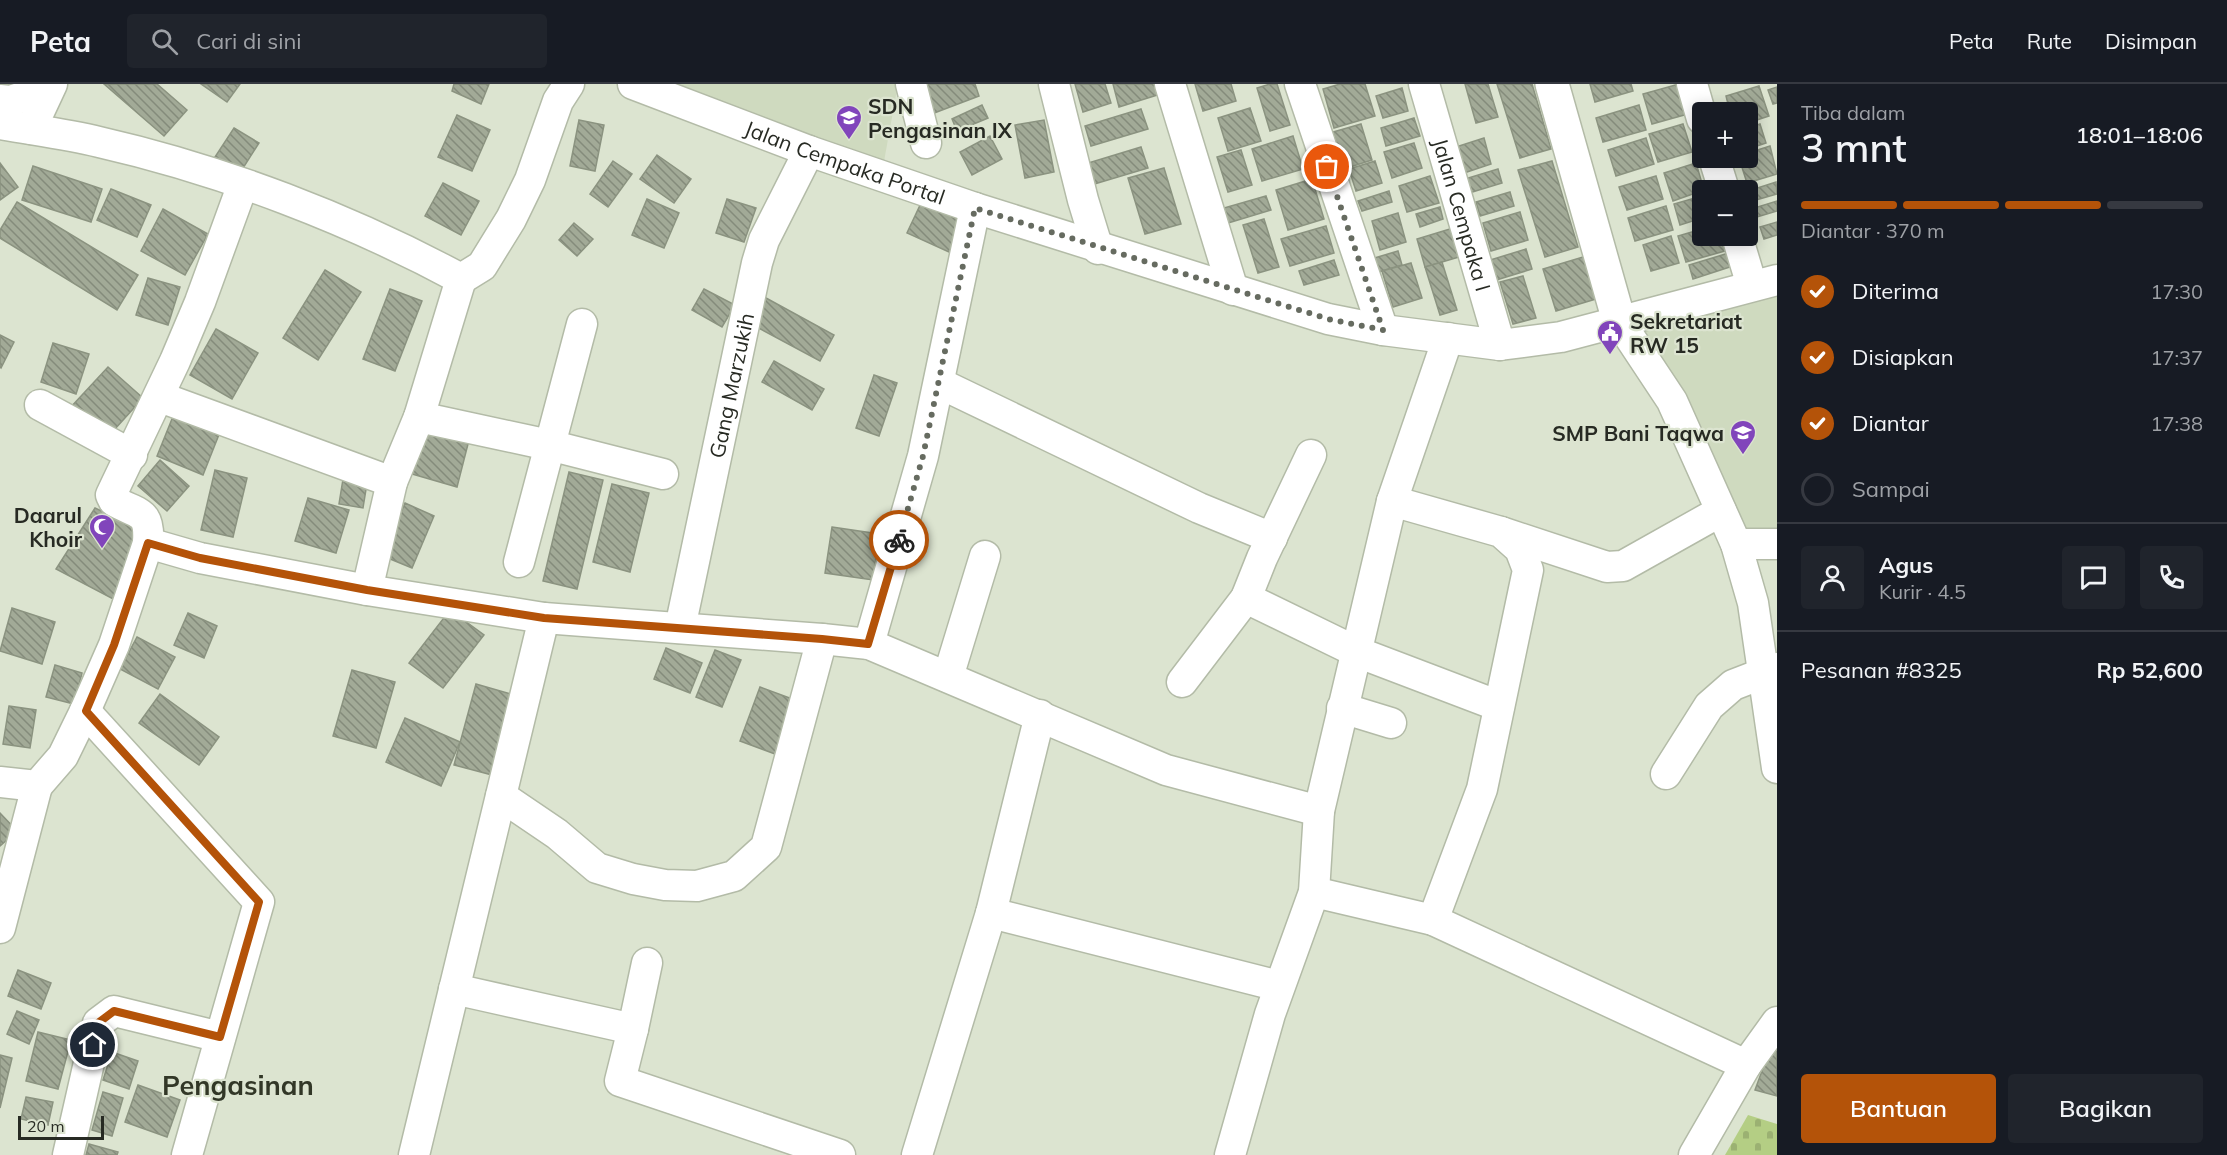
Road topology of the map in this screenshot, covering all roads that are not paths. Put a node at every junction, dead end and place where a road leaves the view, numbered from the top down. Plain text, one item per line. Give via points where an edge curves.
1 (36, 84) edge
2 (52, 84) edge
3 (569, 84) edge
4 (633, 84) edge
5 (911, 84) edge
6 (1054, 84) edge
7 (1170, 84) edge
8 (1300, 84) edge
9 (1424, 84) edge
10 (1552, 84) edge
11 (1692, 84) edge
12 (0, 100) edge
13 (1697, 102) edge
14 (0, 124) edge
15 (31, 129) junction
16 (926, 143) dead end
17 (809, 152) junction
18 (243, 184) junction
19 (975, 208) junction
20 (1743, 246) edge
21 (1098, 249) junction
22 (461, 279) junction
23 (1764, 283) edge
24 (1233, 290) junction
25 (1619, 321) junction
26 (582, 324) dead end
27 (1383, 330) junction
28 (1448, 338) junction
29 (1500, 345) junction
30 (939, 383) junction
31 (160, 397) junction
32 (40, 405) dead end
33 (419, 417) junction
34 (549, 445) junction
35 (132, 455) junction
36 (1311, 455) dead end
37 (663, 474) dead end
38 (392, 482) junction
39 (1392, 501) junction
40 (1721, 511) junction
41 (1501, 532) junction
42 (1272, 538) junction
43 (148, 543) junction
44 (1736, 544) junction
45 (1777, 544) edge
46 (985, 556) dead end
47 (519, 562) dead end
48 (367, 590) junction
49 (1246, 598) junction
50 (544, 618) junction
51 (680, 628) junction
52 (822, 639) junction
53 (868, 644) junction
54 (1357, 652) junction
55 (1770, 671) edge
56 (948, 677) junction
57 (1182, 682) dead end
58 (1499, 706) junction
59 (1342, 708) junction
60 (86, 711) junction
61 (1040, 715) junction
62 (1391, 723) dead end
63 (1777, 768) edge
64 (1666, 774) dead end
65 (0, 782) edge
66 (36, 786) junction
67 (501, 796) junction
68 (1319, 811) junction
69 (1314, 892) junction
70 (991, 912) junction
71 (1433, 920) junction
72 (0, 928) edge
73 (647, 963) dead end
74 (1279, 986) junction
75 (454, 989) junction
76 (1777, 1022) edge
77 (633, 1029) junction
78 (220, 1037) junction
79 (1746, 1065) junction
80 (68, 1155) edge
81 (187, 1155) edge
82 (414, 1155) edge
83 (840, 1155) edge
84 (917, 1155) edge
85 (1230, 1155) edge
86 (1694, 1155) edge

1 - 12 street via 32,94
2 - 15 street
3 - 22 street via 558,101 512,219 482,266
4 - 17 street, Jalan Cempaka Portal
5 - 16 street
6 - 21 street
7 - 24 street
8 - 27 street
9 - 29 street, Jalan Cempaka I
10 - 25 street
11 - 13 street
14 - 15 street
15 - 18 street via 98,142
17 - 19 street, Jalan Cempaka Portal
17 - 51 street, Gang Marzukih via 764,240 757,263
18 - 22 street via 416,255
18 - 31 street
19 - 21 street, Jalan Cempaka Portal
19 - 30 street
20 - 23 street
21 - 24 street, Jalan Cempaka Portal
22 - 33 street
23 - 25 street, Jalan Cempaka Portal
24 - 27 street, Jalan Cempaka Portal via 1328,319
25 - 29 street, Jalan Cempaka Portal via 1561,337
25 - 40 street via 1672,401
26 - 34 street
27 - 28 street, Jalan Cempaka Portal
28 - 29 street, Jalan Cempaka Portal
28 - 39 street
30 - 42 street via 1199,508
30 - 53 street via 923,456
31 - 35 street
31 - 38 street
32 - 35 street
33 - 34 street
33 - 38 street
34 - 37 street
34 - 47 street
35 - 43 street via 111,495 114,501 147,520
36 - 42 street
38 - 48 street
39 - 41 street
39 - 54 street
40 - 41 street via 1615,567
40 - 44 street
41 - 58 street via 1520,549 1528,570
42 - 49 street
43 - 48 street via 200,558
43 - 60 street via 114,645
44 - 45 street
44 - 55 street
46 - 56 street
48 - 50 street
49 - 54 street
49 - 57 street
50 - 51 street
50 - 67 street
51 - 52 street
52 - 53 street
52 - 67 street via 766,847 734,876 697,886 665,885 597,868 557,834
53 - 56 street
54 - 58 street
54 - 59 street
55 - 63 street
55 - 64 street via 1733,685 1709,706
56 - 61 street
58 - 71 street via 1482,789
59 - 62 street
59 - 68 street
60 - 66 street via 63,756
60 - 78 street via 259,902
61 - 68 street via 1166,770
61 - 70 street
65 - 66 street
66 - 72 street
67 - 75 street
68 - 69 street
69 - 71 street
69 - 74 street
70 - 74 street
70 - 84 street
71 - 79 street
73 - 77 street
74 - 85 street
75 - 77 street
75 - 82 street
76 - 79 street
77 - 83 street via 620,1081
78 - 80 street via 114,1011 107,1015 98,1023
78 - 81 street
79 - 86 street

